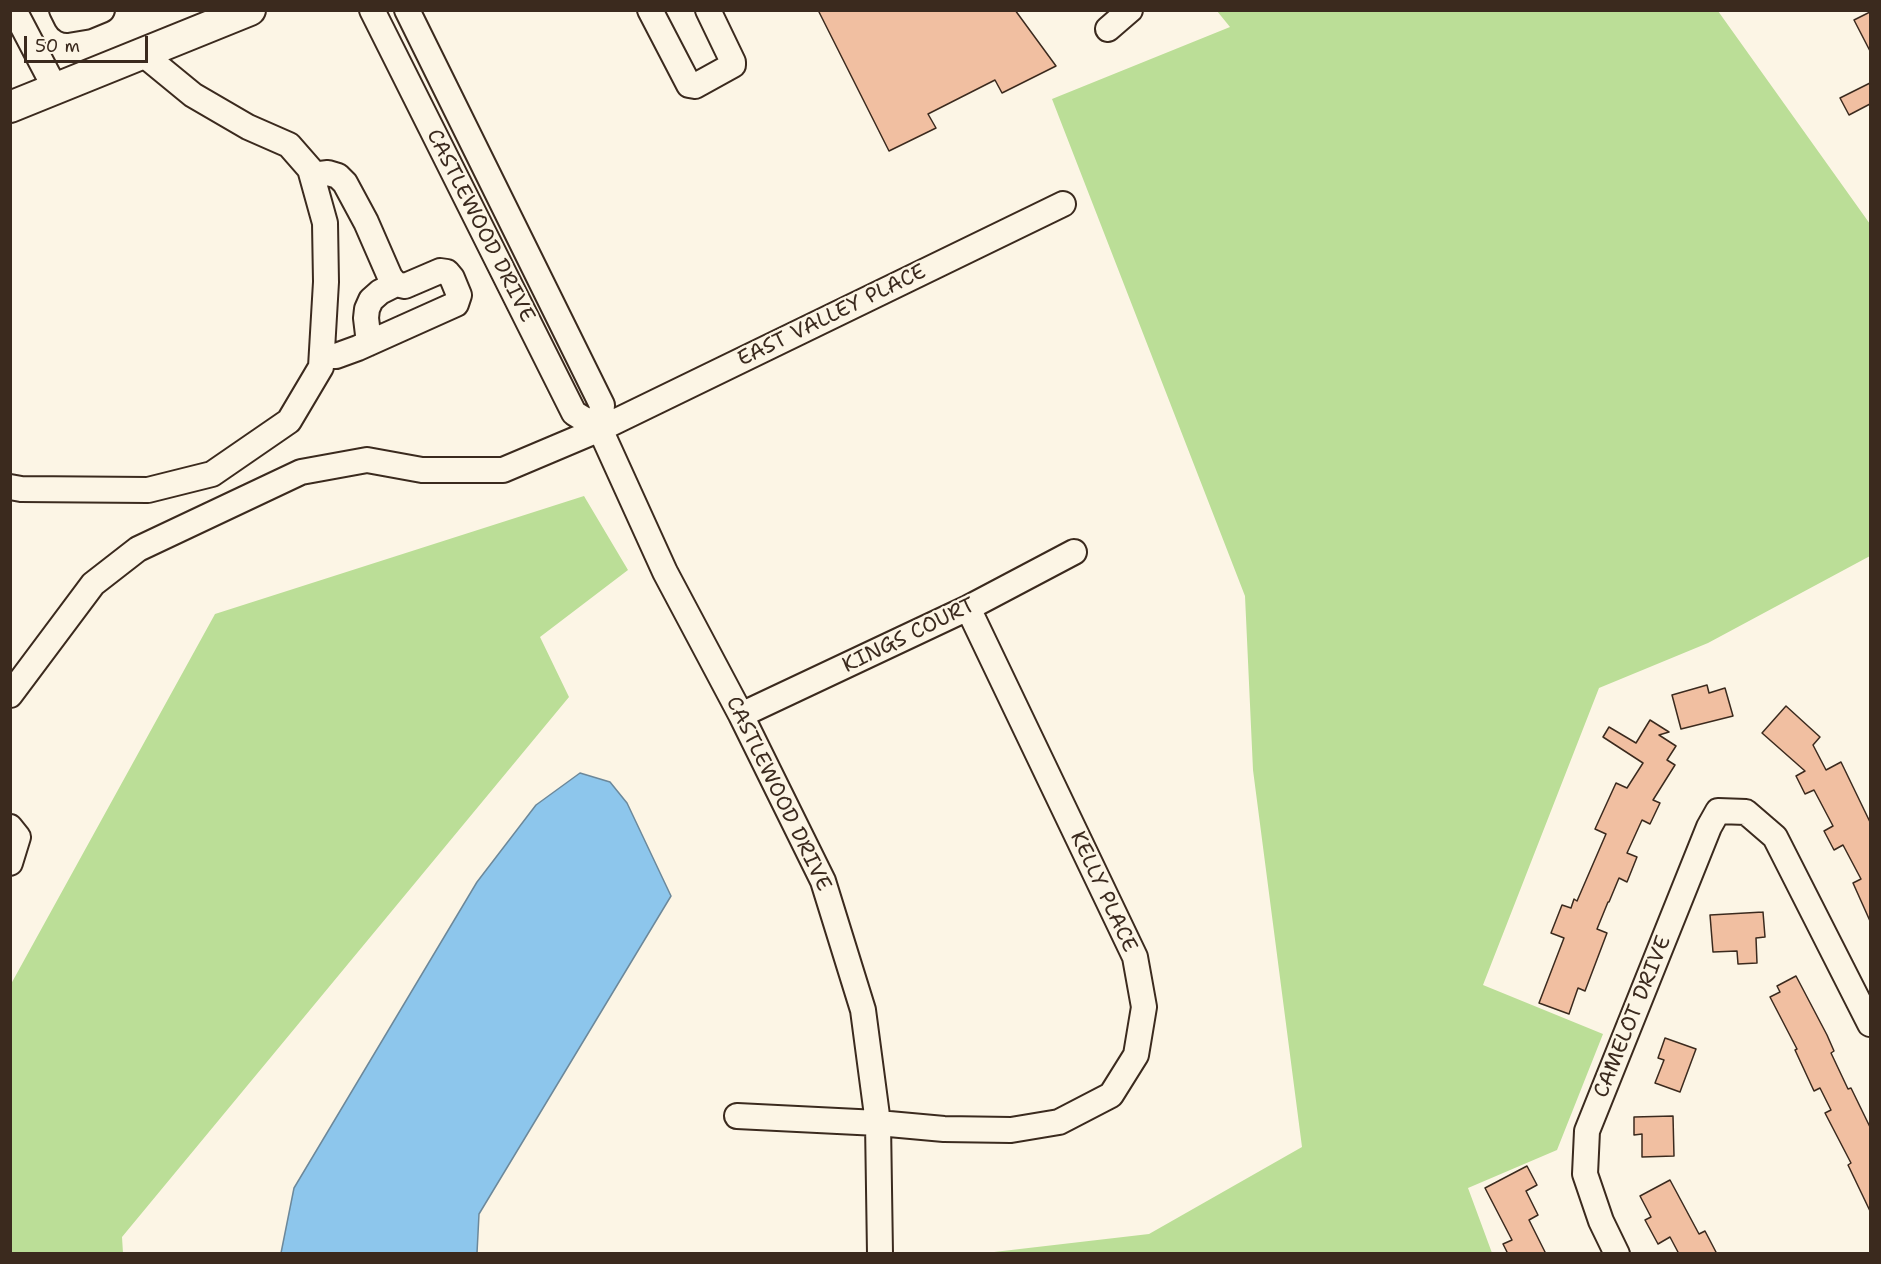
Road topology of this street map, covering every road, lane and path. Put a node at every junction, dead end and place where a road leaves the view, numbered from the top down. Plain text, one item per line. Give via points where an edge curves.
1 (15, 10) edge
2 (102, 10) edge
3 (372, 10) edge
4 (407, 10) edge
5 (650, 10) edge
6 (708, 10) edge
7 (1129, 11) edge
8 (243, 12) edge
9 (64, 15) edge
10 (1108, 29) dead end
11 (143, 54) junction
12 (56, 90) junction
13 (10, 107) edge
14 (312, 175) junction
15 (1063, 204) dead end
16 (396, 284) junction
17 (369, 343) junction
18 (321, 354) junction
19 (600, 429) junction
20 (10, 487) edge
21 (1074, 552) dead end
22 (968, 609) junction
23 (10, 695) edge
24 (741, 716) junction
25 (10, 827) edge
26 (10, 863) edge
27 (1870, 1024) edge
28 (737, 1116) dead end
29 (878, 1123) junction
30 (880, 1254) edge
31 (1617, 1254) edge

1 - 12 street
2 - 9 street via 85,17
3 - 19 street, CASTLEWOOD DRIVE via 574,413
4 - 19 street, CASTLEWOOD DRIVE via 602,405
5 - 6 street via 689,85 695,86 733,65
7 - 10 street
8 - 11 main road
11 - 12 main road
11 - 14 street via 193,94 248,127 289,145
12 - 13 main road
14 - 16 street via 338,176 345,183
14 - 18 street via 325,223
15 - 19 street, EAST VALLEY PLACE
16 - 17 street via 371,300 366,318
16 - 17 street via 405,286 440,271 447,272 459,295 456,304
17 - 18 street via 336,356
18 - 20 street via 321,367 289,421 212,474 148,490
19 - 23 street, EAST VALLEY PLACE via 503,470 422,470 367,460 301,472 138,549 93,584
19 - 24 street, CASTLEWOOD DRIVE via 665,572
21 - 22 street, KINGS COURT
22 - 24 street, KINGS COURT
22 - 29 street, KELLY PLACE via 1135,957 1144,1006 1136,1055 1110,1095 1059,1122 1011,1130
24 - 29 street, CASTLEWOOD DRIVE via 823,881 864,1010
25 - 26 street via 18,837
27 - 31 street, CAMELOT DRIVE via 1775,837 1746,812 1718,811 1587,1131 1585,1174
28 - 29 street, KELLY PLACE
29 - 30 street, CASTLEWOOD DRIVE

